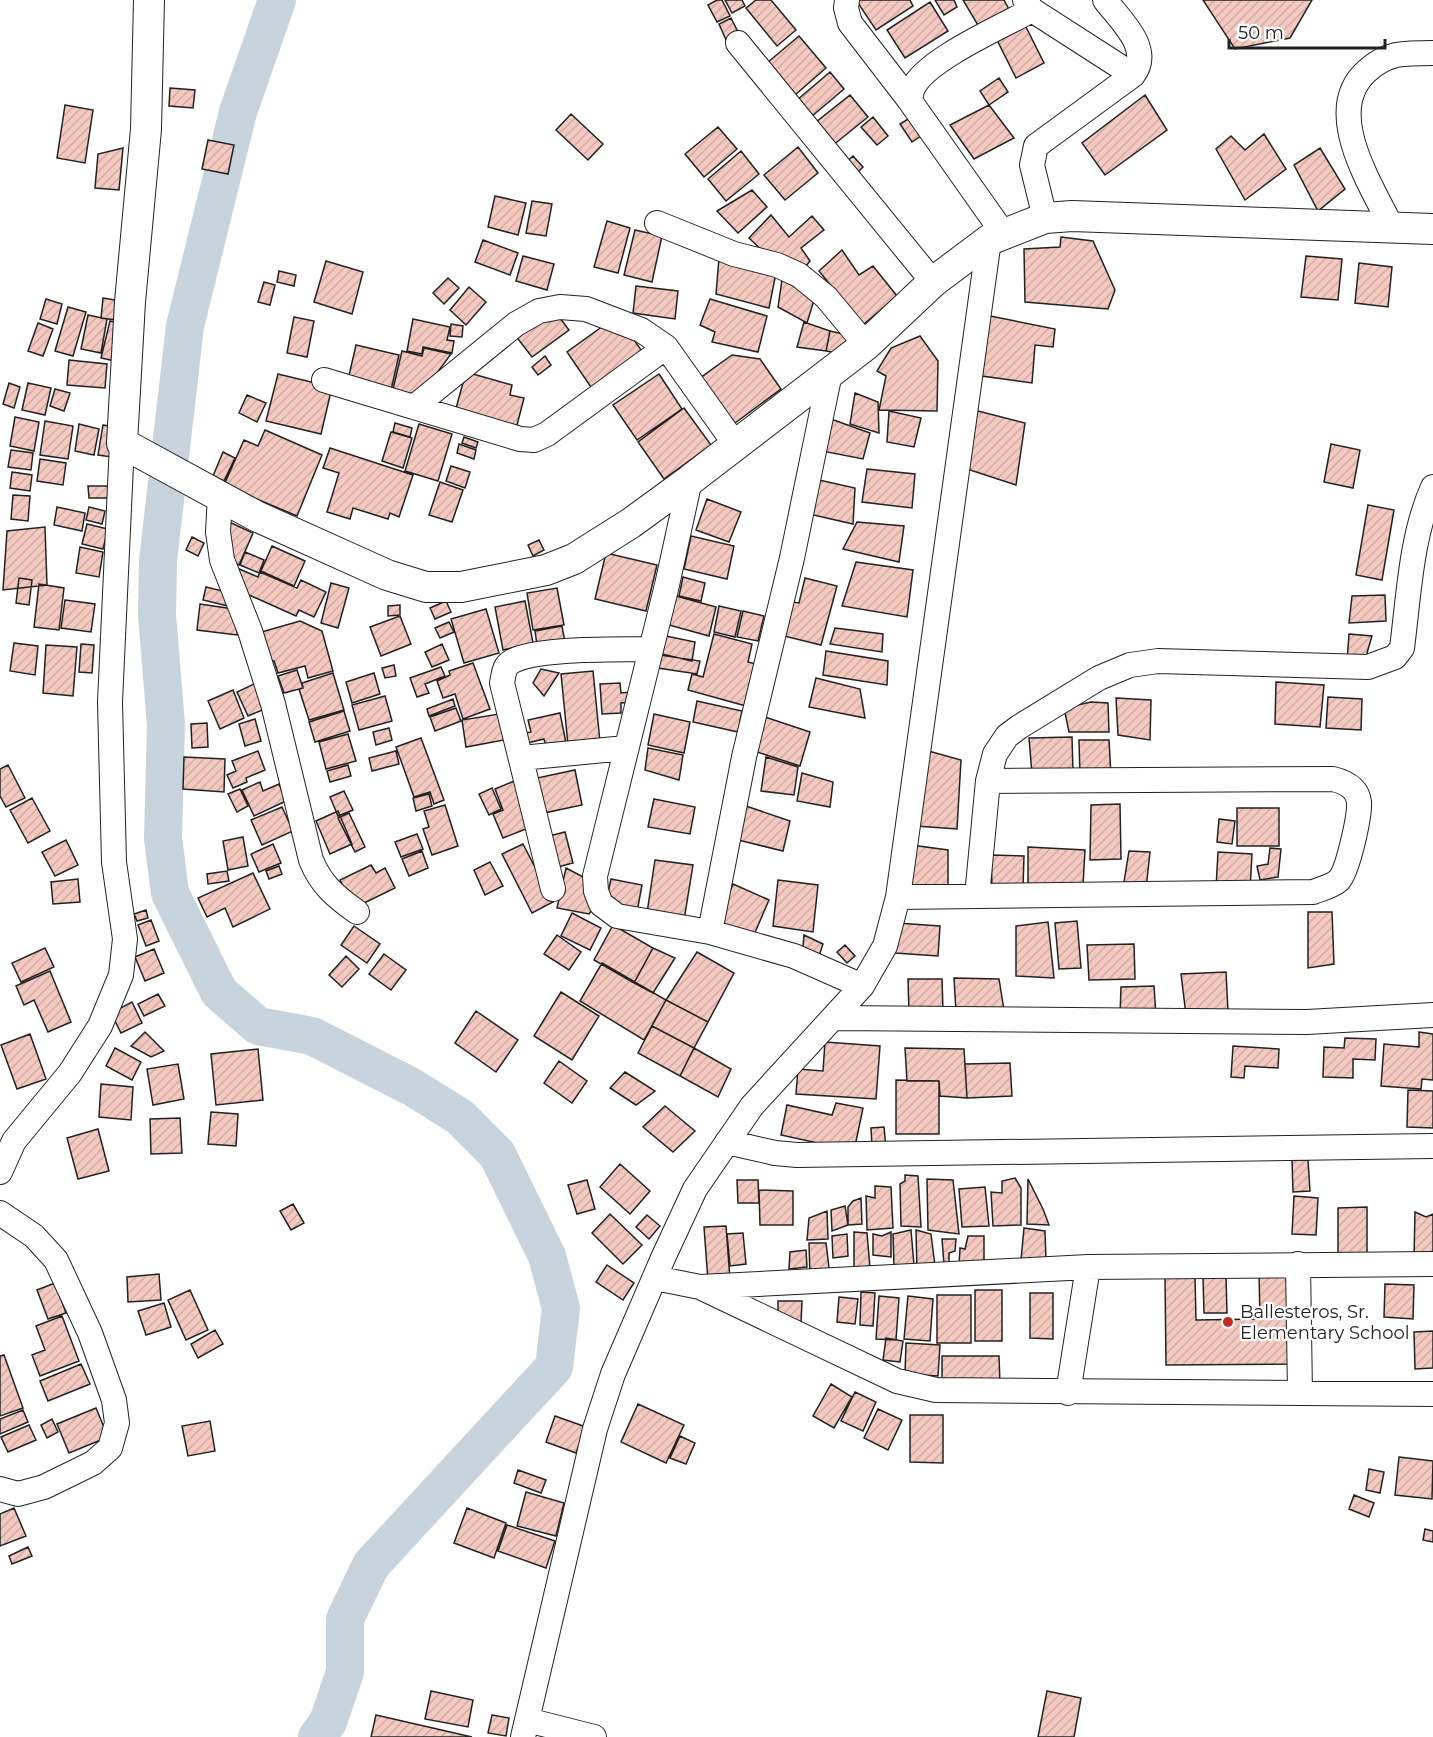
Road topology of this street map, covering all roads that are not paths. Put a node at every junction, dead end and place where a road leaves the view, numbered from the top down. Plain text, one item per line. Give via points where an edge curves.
1 (149, 0) edge
2 (847, 0) edge
3 (1105, 0) edge
4 (1029, 5) edge
5 (738, 43) dead end
6 (1433, 53) edge
7 (1133, 75) junction
8 (910, 101) junction
9 (1045, 218) junction
10 (657, 223) dead end
11 (1392, 228) junction
12 (1433, 229) edge
13 (996, 237) junction
14 (933, 282) junction
15 (866, 345) junction
16 (666, 346) junction
17 (830, 373) junction
18 (324, 380) dead end
19 (414, 408) junction
20 (735, 444) junction
21 (135, 450) junction
22 (690, 480) junction
23 (1433, 487) edge
24 (220, 496) junction
25 (651, 649) junction
26 (626, 748) junction
27 (521, 758) junction
28 (988, 782) junction
29 (554, 889) dead end
30 (977, 896) junction
31 (898, 897) junction
32 (357, 912) dead end
33 (710, 932) junction
34 (862, 986) junction
35 (1433, 1016) edge
36 (834, 1018) junction
37 (727, 1142) junction
38 (1433, 1146) edge
39 (0, 1172) edge
40 (0, 1213) edge
41 (1298, 1264) junction
42 (1433, 1264) edge
43 (1088, 1267) junction
44 (655, 1278) junction
45 (700, 1287) junction
46 (1068, 1393) junction
47 (1300, 1393) junction
48 (1433, 1394) edge
49 (0, 1489) edge
50 (525, 1729) edge
51 (594, 1737) edge

1 - 21 main road via 146,129 130,302
2 - 8 street via 850,23
3 - 7 street via 1138,48 1141,58
4 - 7 street
4 - 8 street via 943,59 920,78
5 - 14 street
6 - 11 street via 1395,55 1375,64 1358,78 1348,100 1347,121 1358,155
7 - 9 street via 1035,146 1032,165
8 - 13 street
9 - 11 main road
9 - 13 main road
10 - 15 street via 799,275 826,297
11 - 12 main road
13 - 14 main road
13 - 31 street
14 - 15 main road
15 - 17 main road
16 - 19 street via 534,440
16 - 19 street via 641,330 586,309 560,307 539,311 516,324
16 - 20 street
17 - 20 main road
17 - 33 street via 792,558 744,757
18 - 19 street
20 - 22 main road
21 - 24 main road
21 - 39 street via 110,702 114,862 125,939 121,975 100,1026 70,1072 14,1141
22 - 24 main road via 574,559 546,570 461,586 426,587 387,575
22 - 25 street
23 - 28 street via 1414,550 1402,648 1395,657 1368,667 1158,661 1130,665 1099,678 1007,736 995,754
24 - 32 street via 218,532 222,560 273,704 310,860 331,894
25 - 26 street
25 - 27 street via 538,654 512,661 505,667 502,683
26 - 27 street
26 - 33 street via 595,876 601,904 617,916
27 - 29 street
28 - 30 street
28 - 30 street via 1333,779 1346,782 1359,802 1349,859 1339,880 1313,892
30 - 31 street
31 - 34 street via 885,946
33 - 34 street via 794,956
34 - 36 street
35 - 36 street via 1307,1022
36 - 37 street via 752,1106
37 - 38 street via 797,1155
37 - 44 street via 695,1189
40 - 49 street via 34,1236 56,1260 90,1333 114,1400 117,1423 110,1448 93,1463 44,1487 18,1494
41 - 42 street
41 - 43 street
41 - 47 street
43 - 45 street
43 - 46 street
44 - 45 street
44 - 50 street via 613,1374 595,1429
45 - 46 street via 897,1381 936,1390
46 - 47 street
47 - 48 street
50 - 51 street

